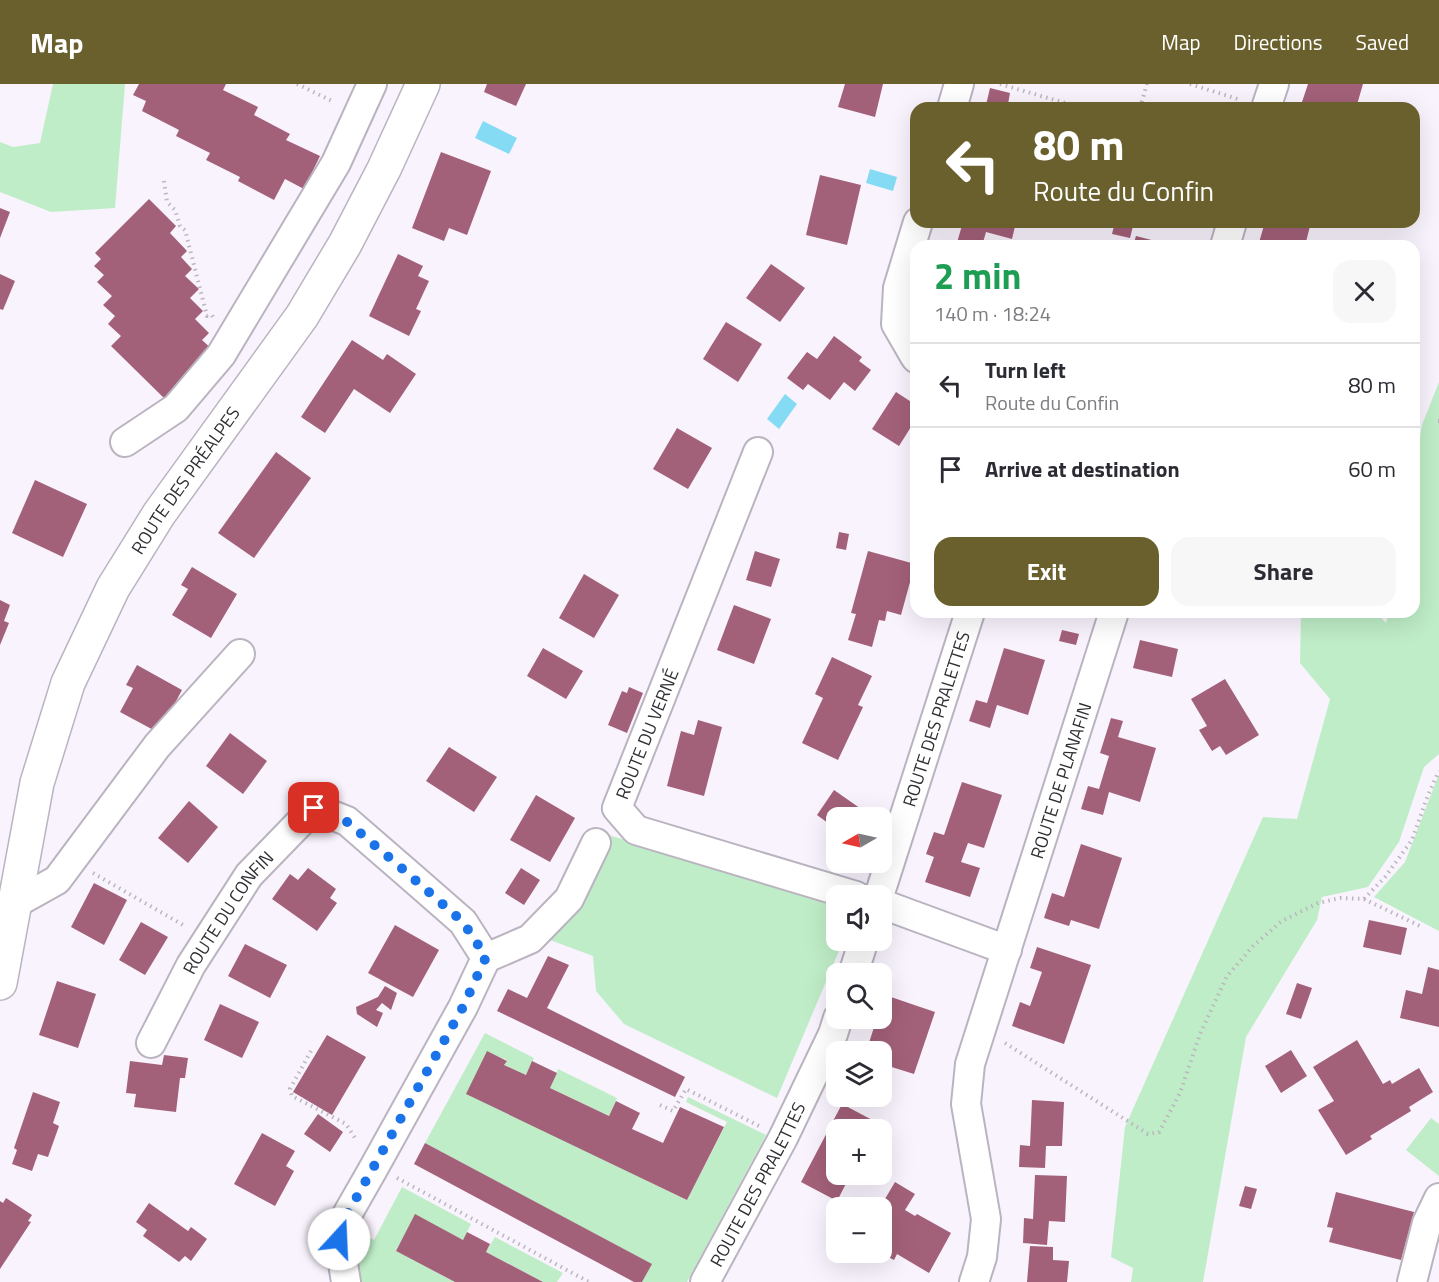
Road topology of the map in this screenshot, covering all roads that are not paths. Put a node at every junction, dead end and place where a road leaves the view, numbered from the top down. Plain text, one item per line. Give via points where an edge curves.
1 (372, 84) edge
2 (423, 84) edge
3 (959, 84) edge
4 (1274, 84) edge
5 (954, 102) edge
6 (1257, 102) edge
7 (910, 248) edge
8 (910, 348) edge
9 (125, 442) dead end
10 (758, 452) dead end
11 (968, 618) edge
12 (1112, 618) edge
13 (240, 654) dead end
14 (596, 843) dead end
15 (883, 885) edge
16 (826, 887) edge
17 (14, 904) junction
18 (892, 908) edge
19 (1007, 950) junction
20 (486, 957) junction
21 (0, 983) edge
22 (835, 1029) edge
23 (151, 1042) dead end
24 (1439, 1198) edge
25 (346, 1282) edge
26 (705, 1282) edge
27 (974, 1282) edge
28 (1412, 1282) edge

1 - 9 street via 336,163 221,355 176,408
2 - 17 main road, ROUTE DES PRÉALPES via 345,244 302,316 159,514 113,588 68,683 40,771
3 - 5 street
4 - 6 street
7 - 8 street via 898,288 896,324
10 - 16 street, ROUTE DU VERNÉ via 617,808 636,830
11 - 15 street, ROUTE DES PRALETTES
12 - 19 street, ROUTE DE PLANAFIN
13 - 17 street via 157,746 57,880
14 - 20 street via 569,899 530,939
17 - 21 main road, ROUTE DES PRÉALPES
18 - 19 street
19 - 27 street, ROUTE DE PLANAFIN via 970,1064 966,1104 986,1219 982,1257
20 - 23 street, ROUTE DU CONFIN via 463,922 398,865 346,821 314,808 249,875 190,965
20 - 25 street via 463,1007 344,1220 339,1239
22 - 26 street, ROUTE DES PRALETTES via 783,1138
24 - 28 street via 1427,1223

